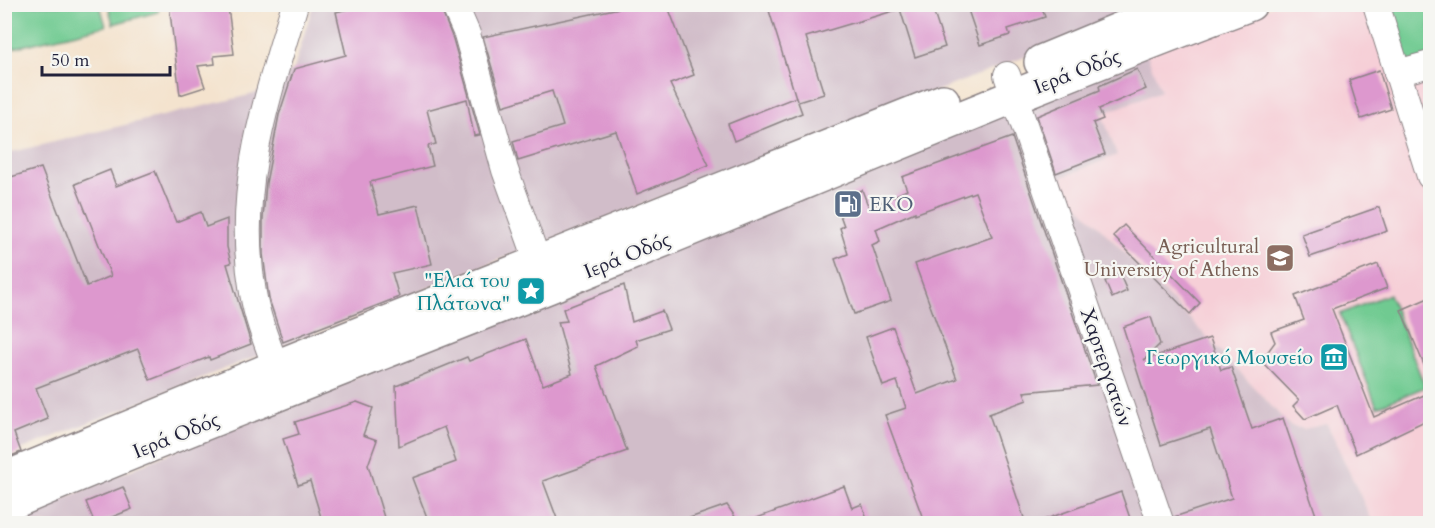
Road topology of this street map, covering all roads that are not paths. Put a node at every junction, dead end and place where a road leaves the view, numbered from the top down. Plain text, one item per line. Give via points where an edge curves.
1 (295, 4) edge
2 (454, 4) edge
3 (1181, 4) edge
4 (1250, 4) edge
5 (1376, 4) edge
6 (1431, 64) edge
7 (1397, 73) junction
8 (1011, 86) junction
9 (1431, 176) edge
10 (538, 262) junction
11 (276, 367) junction
12 (4, 479) edge
13 (4, 506) edge
14 (1161, 524) edge

1 - 11 street via 262,116 248,196 253,293
2 - 10 street via 467,34 508,177
3 - 8 main road, Ιερά Οδός
4 - 8 main road, Ιερά Οδός
5 - 7 street
6 - 7 street
7 - 9 street
8 - 10 main road, Ιερά Οδός
8 - 13 main road, Ιερά Οδός via 582,274
8 - 14 street, Χαρτεργατών
10 - 11 main road, Ιερά Οδός
11 - 12 main road, Ιερά Οδός

